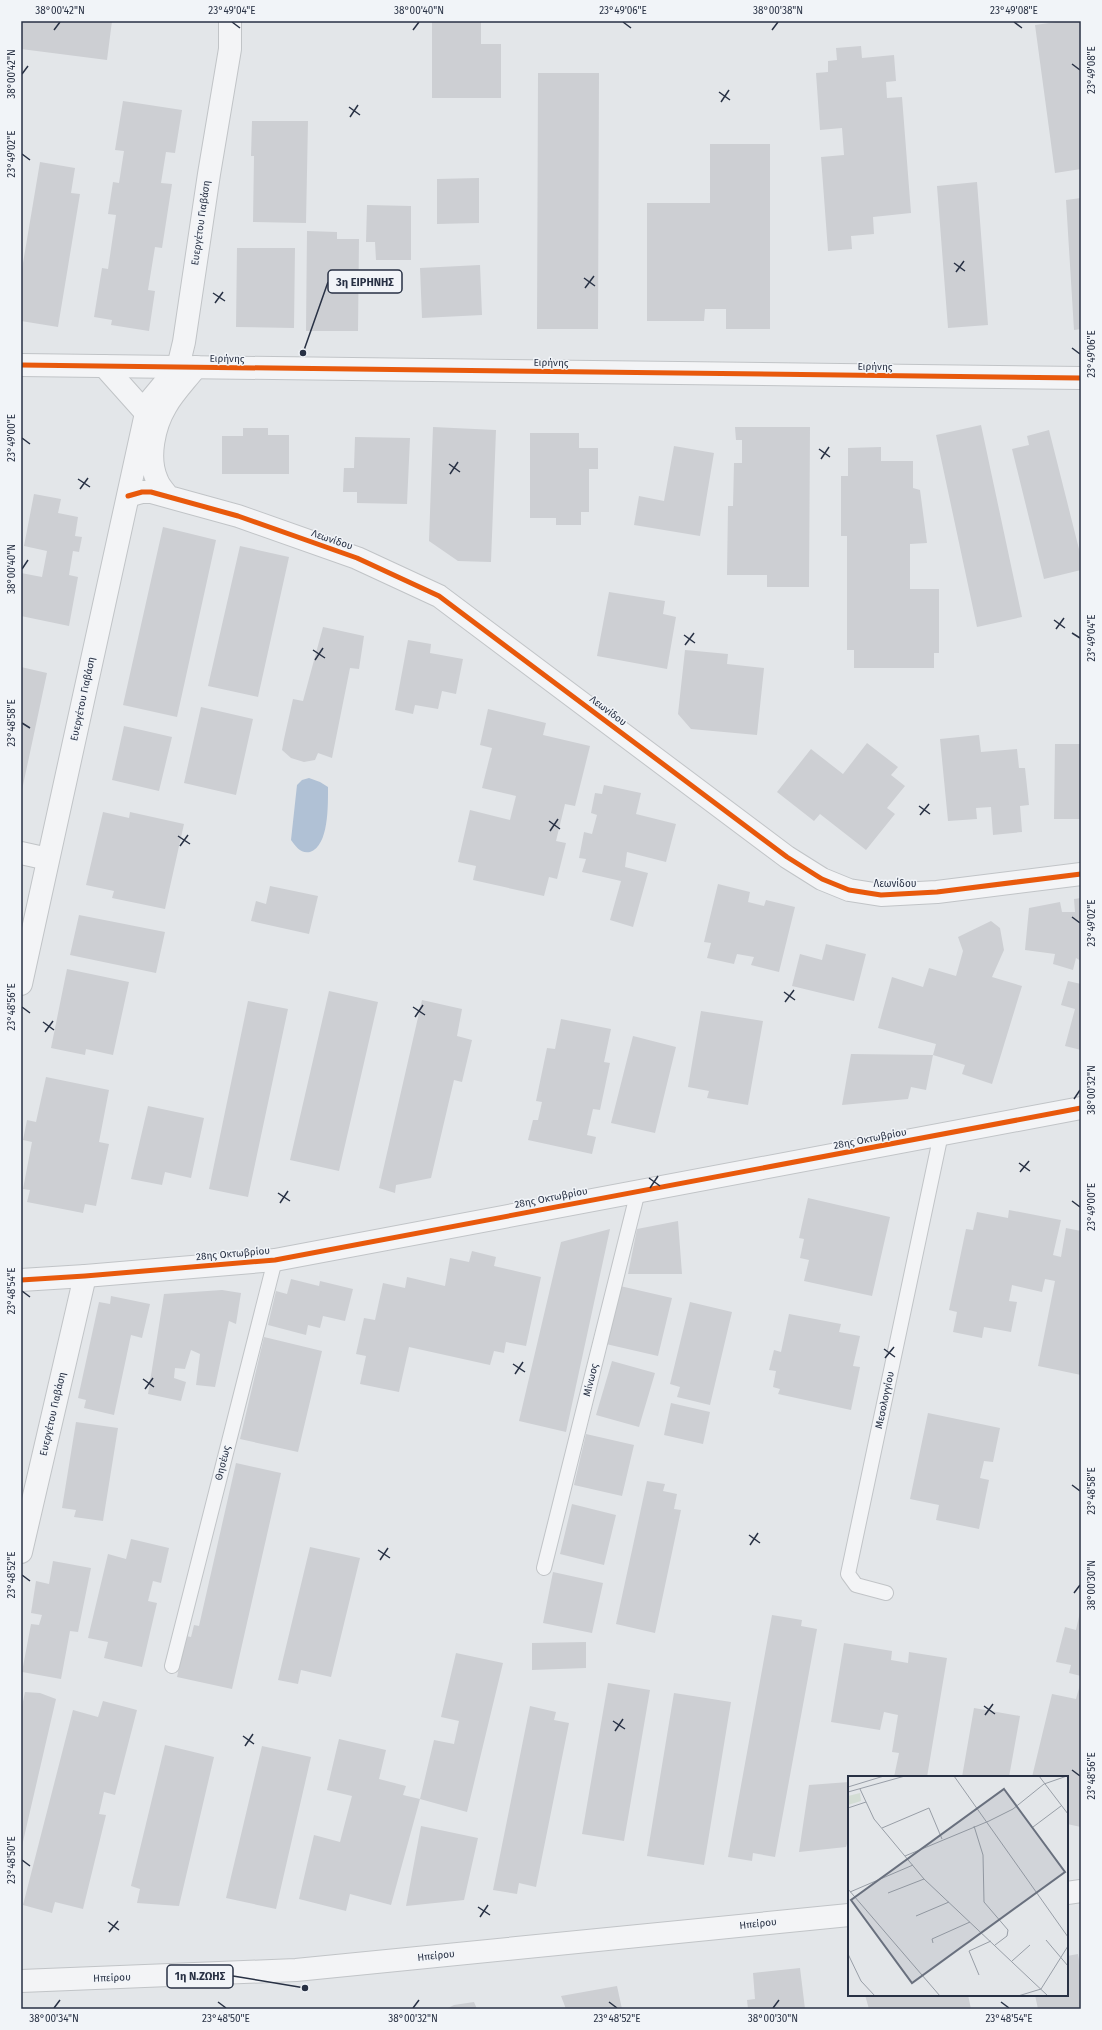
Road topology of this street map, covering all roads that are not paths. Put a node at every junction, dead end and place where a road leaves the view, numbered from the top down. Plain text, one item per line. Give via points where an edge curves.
1 (230, 21) edge
2 (21, 365) edge
3 (104, 366) junction
4 (187, 367) junction
5 (1081, 378) edge
6 (146, 413) junction
7 (167, 495) junction
8 (128, 496) junction
9 (21, 853) edge
10 (48, 859) junction
11 (1081, 874) edge
12 (21, 984) edge
13 (1081, 1108) edge
14 (941, 1134) junction
15 (638, 1191) junction
16 (275, 1260) junction
17 (85, 1276) junction
18 (21, 1280) edge
19 (21, 1552) edge
20 (544, 1568) dead end
21 (886, 1593) dead end
22 (172, 1666) dead end
23 (1081, 1891) edge
24 (1068, 1893) edge
25 (848, 1915) edge
26 (21, 1981) edge

1 - 4 street, Ευεργέτου Γιαβάση via 230,49 184,342
2 - 3 street, Ειρήνης
3 - 4 street, Ειρήνης
3 - 6 street
4 - 5 street, Ειρήνης
4 - 6 street, Ευεργέτου Γιαβάση via 149,402
4 - 7 street via 157,426 153,448 153,468 157,482
6 - 8 street, Ευεργέτου Γιαβάση
7 - 8 street, Λεωνίδου via 142,492
7 - 11 street, Λεωνίδου via 238,516 357,558 439,596 787,857 842,888 881,895 937,892
8 - 10 street, Ευεργέτου Γιαβάση
9 - 10 street
10 - 12 street, Ευεργέτου Γιαβάση
13 - 14 street, 28ης Οκτωβρίου
14 - 15 street, 28ης Οκτωβρίου
14 - 21 lane, Μεσολογγίου via 848,1574 856,1585
15 - 16 street, 28ης Οκτωβρίου
15 - 20 lane, Μίνωος
16 - 17 street, 28ης Οκτωβρίου
16 - 22 lane, Θησέως
17 - 18 street, 28ης Οκτωβρίου
17 - 19 street, Ευεργέτου Γιαβάση
23 - 24 street
25 - 26 street, Ηπείρου via 296,1970

